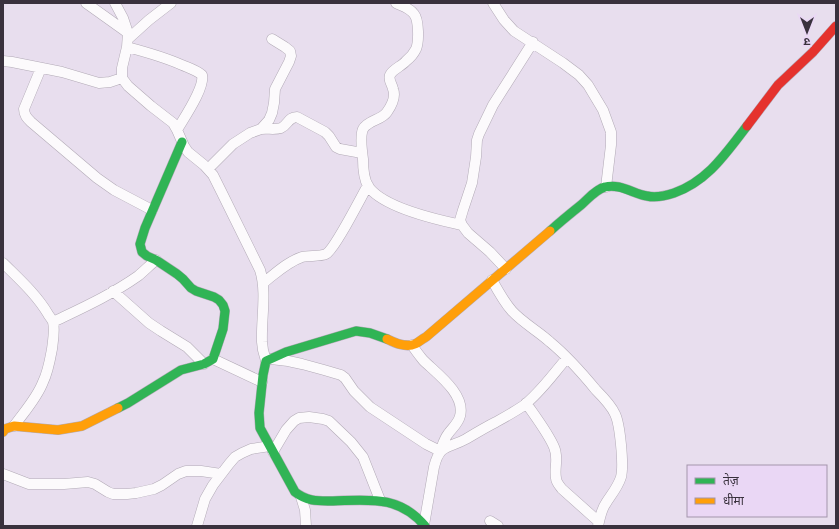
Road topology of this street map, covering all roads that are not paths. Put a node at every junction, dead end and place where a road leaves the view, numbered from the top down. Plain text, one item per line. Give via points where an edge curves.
1 (86, 3) edge
2 (115, 3) edge
3 (171, 3) edge
4 (396, 3) edge
5 (493, 3) edge
6 (836, 26) edge
7 (272, 39) dead end
8 (127, 40) junction
9 (533, 42) junction
10 (3, 52) edge
11 (7, 61) edge
12 (41, 68) junction
13 (122, 78) junction
14 (261, 129) junction
15 (177, 130) junction
16 (182, 142) junction
17 (362, 154) junction
18 (208, 169) junction
19 (368, 185) junction
20 (606, 187) junction
21 (152, 210) junction
22 (462, 225) junction
23 (156, 260) junction
24 (3, 263) edge
25 (506, 269) junction
26 (492, 280) junction
27 (263, 282) junction
28 (113, 291) junction
29 (53, 322) junction
30 (412, 345) junction
31 (567, 358) junction
32 (268, 360) junction
33 (208, 361) junction
34 (262, 382) junction
35 (526, 402) junction
36 (14, 426) junction
37 (3, 432) edge
38 (272, 449) junction
39 (440, 451) junction
40 (3, 474) edge
41 (221, 474) junction
42 (300, 496) junction
43 (380, 500) junction
44 (598, 524) edge
45 (425, 525) edge
46 (197, 526) edge
47 (306, 526) edge

1 - 8 street
2 - 8 street via 123,18
3 - 8 street
4 - 17 street via 415,14 418,26 416,49 391,73 393,102 384,116 364,129
5 - 9 street via 514,31
6 - 20 street via 778,85 708,174 699,181 654,197
7 - 14 street via 290,51 290,56 275,89 272,113
8 - 13 street
8 - 15 street via 142,51 195,70 202,76 196,99
9 - 20 street via 579,75 603,110 611,132
9 - 22 street via 493,105 479,134 472,183 460,220
10 - 11 street
11 - 12 street
12 - 13 street via 99,83
12 - 21 street via 24,109 27,118 106,184 123,196
13 - 15 street via 128,86 173,122
14 - 17 street via 280,128 293,117 297,117 325,132 336,147
14 - 18 street via 250,132 233,144
15 - 16 street
16 - 18 street via 188,152
16 - 21 street
17 - 19 street
18 - 27 street via 260,270
19 - 22 street via 377,195 402,208
19 - 27 street via 330,250 324,254 306,256 293,261
20 - 25 street via 592,195
21 - 23 street via 141,238 141,248 142,252
22 - 25 street
23 - 28 street via 139,275
23 - 33 street via 183,279 191,288 214,297 223,306 223,329 215,355
24 - 29 street via 31,291
25 - 26 street
26 - 30 street via 426,337
26 - 31 street via 512,311
27 - 32 street via 262,342
28 - 29 street
28 - 33 street via 161,332
29 - 36 street via 54,340 43,383
30 - 32 street via 356,331
30 - 39 street via 456,395 461,410 458,421
31 - 35 street
31 - 44 street via 616,415 622,452 621,477 605,504
32 - 34 street via 264,366
32 - 39 street via 295,363 341,375 370,407
33 - 34 street
33 - 36 street via 181,370 128,403 82,426 67,430
34 - 38 street via 260,428
35 - 39 street via 513,412
35 - 44 street via 554,448 557,456 557,483
36 - 37 street
38 - 41 street via 251,449 242,453 235,457
38 - 42 street via 292,487
38 - 43 street via 299,418 329,421 363,457
39 - 45 street via 434,467
40 - 41 street via 29,484 88,482 114,494 128,494 154,489 186,471 201,470
41 - 46 street via 205,499
42 - 43 street via 307,500 320,501
42 - 47 street
43 - 45 street via 411,511

